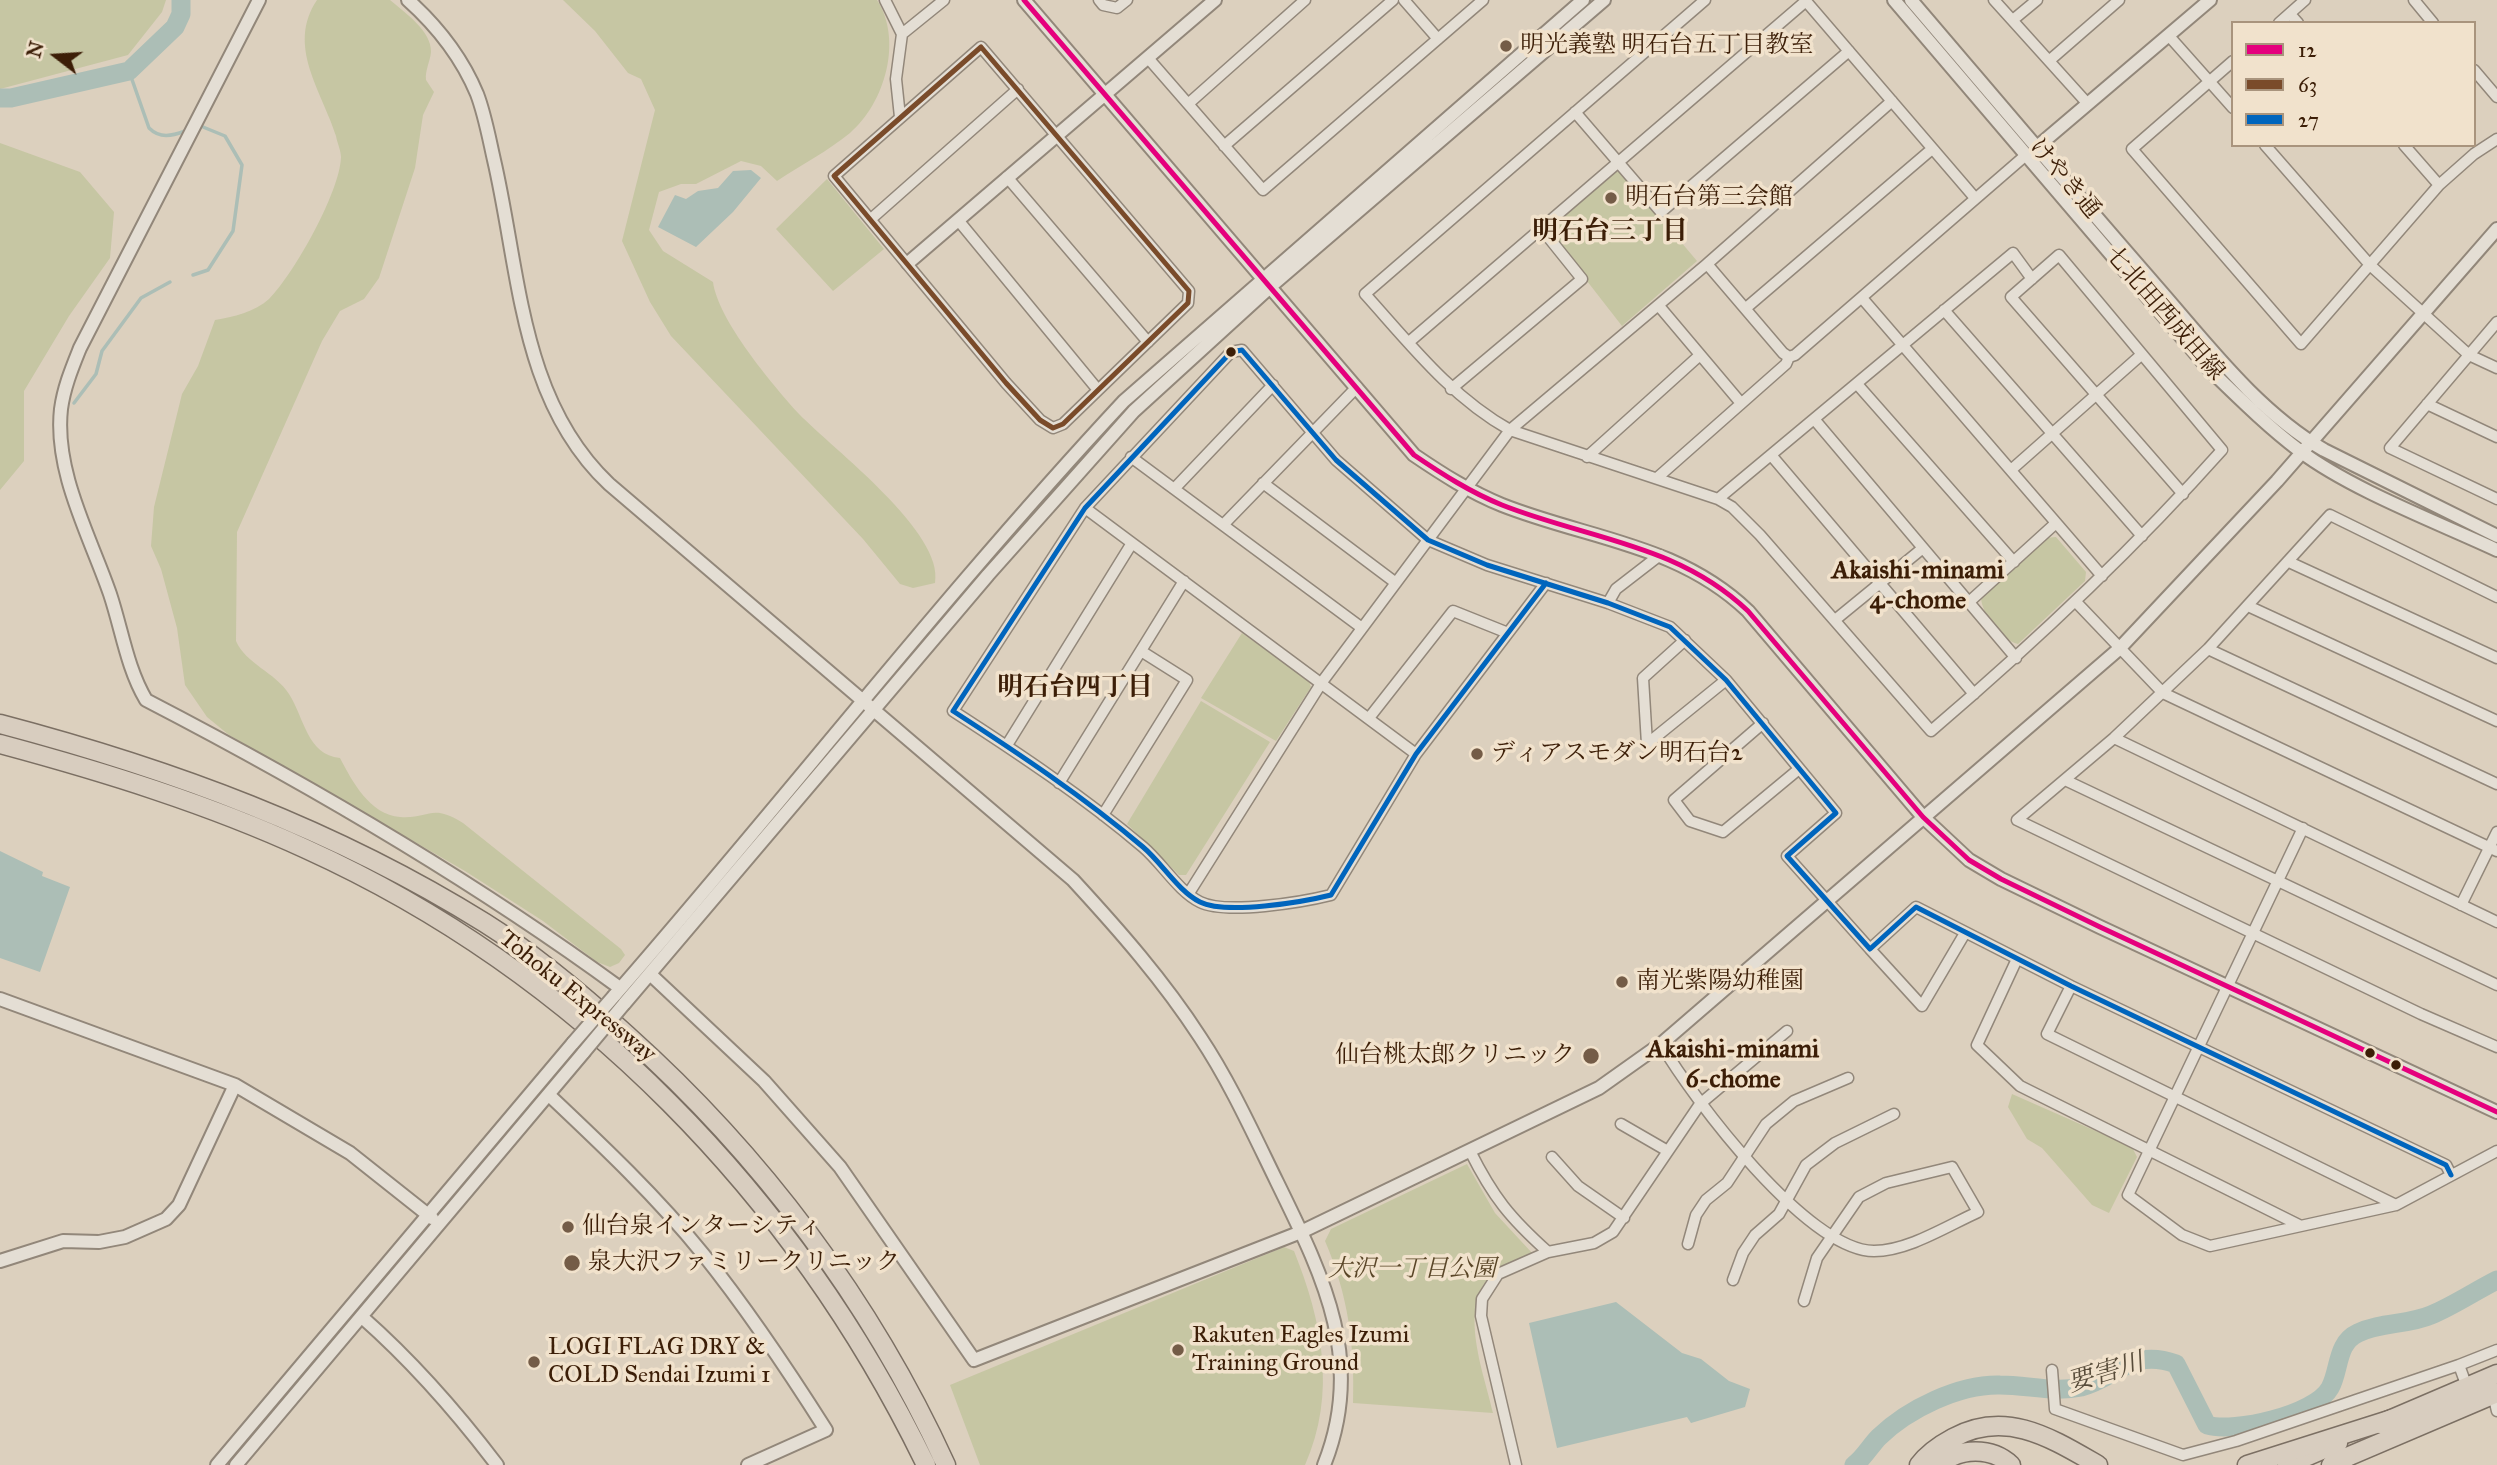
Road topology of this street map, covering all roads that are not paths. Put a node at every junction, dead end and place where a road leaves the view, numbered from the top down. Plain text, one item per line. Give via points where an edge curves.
1 (259, 0) edge
2 (885, 0) edge
3 (944, 0) edge
4 (1024, 0) edge
5 (1099, 0) edge
6 (1126, 0) edge
7 (1306, 0) edge
8 (1393, 0) edge
9 (1404, 0) edge
10 (1583, 0) edge
11 (1604, 0) edge
12 (1705, 0) edge
13 (1806, 0) edge
14 (1894, 0) edge
15 (1911, 0) edge
16 (1994, 0) edge
17 (2037, 0) edge
18 (2119, 0) edge
19 (2210, 0) edge
20 (2305, 0) edge
21 (2414, 0) edge
22 (1482, 1) edge
23 (1208, 2) edge
24 (412, 4) edge
25 (2290, 13) junction
26 (2014, 19) junction
27 (2281, 21) edge
28 (2296, 21) edge
29 (2431, 21) edge
30 (902, 34) junction
31 (2169, 36) junction
32 (1438, 39) junction
33 (1849, 51) junction
34 (1148, 58) junction
35 (2050, 60) junction
36 (2231, 63) edge
37 (2476, 72) edge
38 (2209, 81) junction
39 (1018, 89) junction
40 (1104, 95) junction
41 (2497, 97) edge
42 (1892, 101) junction
43 (2087, 103) junction
44 (1188, 104) junction
45 (2231, 106) edge
46 (1575, 112) junction
47 (900, 117) junction
48 (1056, 136) junction
49 (2497, 139) edge
50 (1224, 146) junction
51 (2037, 147) junction
52 (2267, 147) edge
53 (2406, 147) edge
54 (1932, 149) junction
55 (2026, 155) junction
56 (1618, 162) junction
57 (1007, 177) junction
58 (2439, 185) junction
59 (1975, 198) junction
60 (871, 219) junction
61 (958, 220) junction
62 (1541, 228) junction
63 (2497, 229) edge
64 (908, 263) junction
65 (1707, 264) junction
66 (2370, 265) junction
67 (2032, 279) junction
68 (1266, 282) junction
69 (1862, 298) junction
70 (1659, 306) junction
71 (1746, 308) junction
72 (1944, 310) junction
73 (2422, 312) junction
74 (2497, 322) edge
75 (1149, 342) junction
76 (1409, 342) junction
77 (1902, 346) junction
78 (1700, 355) junction
79 (2141, 355) junction
80 (2469, 355) junction
81 (1789, 357) junction
82 (2497, 368) edge
83 (1857, 384) junction
84 (1273, 386) junction
85 (1357, 387) junction
86 (1451, 389) junction
87 (1098, 390) junction
88 (2096, 394) junction
89 (1740, 402) junction
90 (2427, 404) junction
91 (1814, 419) junction
92 (1510, 430) junction
93 (1311, 432) junction
94 (2052, 433) junction
95 (2497, 437) edge
96 (2306, 447) junction
97 (1771, 455) junction
98 (1131, 457) junction
99 (1587, 457) junction
100 (2011, 470) junction
101 (1657, 478) junction
102 (1263, 483) junction
103 (1174, 489) junction
104 (1466, 489) junction
105 (2183, 494) junction
106 (1718, 499) junction
107 (2497, 499) edge
108 (1085, 508) junction
109 (2056, 523) junction
110 (1223, 525) junction
111 (2142, 536) junction
112 (2497, 536) edge
113 (1428, 540) junction
114 (1132, 543) junction
115 (1923, 548) junction
116 (2497, 550) edge
117 (1660, 555) junction
118 (2014, 562) junction
119 (2289, 562) junction
120 (2102, 576) junction
121 (1184, 581) junction
122 (1396, 583) junction
123 (1546, 583) junction
124 (1880, 583) junction
125 (2497, 597) edge
126 (1969, 602) junction
127 (2076, 602) junction
128 (1608, 603) junction
129 (2248, 606) junction
130 (1835, 620) junction
131 (1362, 628) junction
132 (1508, 633) junction
133 (1685, 640) junction
134 (2119, 649) junction
135 (2208, 649) junction
136 (1141, 651) junction
137 (2016, 658) junction
138 (2497, 658) edge
139 (1726, 680) junction
140 (1322, 682) junction
141 (2163, 693) junction
142 (1974, 694) junction
143 (864, 699) junction
144 (875, 709) junction
145 (1369, 718) junction
146 (2497, 721) edge
147 (1763, 723) junction
148 (0, 724) edge
149 (2114, 738) junction
150 (0, 744) edge
151 (1007, 745) junction
152 (1416, 754) junction
153 (1799, 769) junction
154 (2064, 780) junction
155 (1059, 783) junction
156 (2497, 784) edge
157 (1103, 815) junction
158 (1923, 817) junction
159 (2303, 828) junction
160 (2497, 832) edge
161 (2493, 849) edge
162 (2278, 881) junction
163 (1189, 893) junction
164 (1828, 900) junction
165 (2461, 905) junction
166 (2497, 922) edge
167 (1965, 933) junction
168 (2253, 933) junction
169 (1870, 949) junction
170 (2017, 959) junction
171 (650, 974) junction
172 (2497, 985) edge
173 (2071, 986) junction
174 (2228, 986) junction
175 (620, 996) junction
176 (0, 999) edge
177 (1787, 1031) dead end
178 (1661, 1044) junction
179 (2199, 1046) junction
180 (2497, 1047) edge
181 (1848, 1078) dead end
182 (235, 1084) junction
183 (550, 1096) junction
184 (2175, 1096) junction
185 (1700, 1104) junction
186 (2497, 1112) edge
187 (1894, 1114) dead end
188 (1621, 1124) dead end
189 (1666, 1150) junction
190 (2149, 1150) junction
191 (1470, 1151) junction
192 (2497, 1151) edge
193 (1552, 1157) dead end
194 (1744, 1157) junction
195 (2451, 1175) junction
196 (1787, 1199) junction
197 (2396, 1205) junction
198 (427, 1214) junction
199 (1625, 1218) junction
200 (441, 1225) junction
201 (2300, 1225) junction
202 (1301, 1232) junction
203 (1831, 1238) junction
204 (1688, 1244) dead end
205 (1548, 1252) junction
206 (0, 1261) edge
207 (1733, 1280) dead end
208 (1804, 1301) dead end
209 (362, 1317) junction
210 (2497, 1350) edge
211 (2459, 1365) junction
212 (2497, 1374) edge
213 (2052, 1375) dead end
214 (2468, 1387) junction
215 (2496, 1399) edge
216 (2392, 1419) junction
217 (2335, 1462) edge
218 (217, 1465) edge
219 (236, 1465) edge
220 (497, 1465) edge
221 (748, 1465) edge
222 (926, 1465) edge
223 (946, 1465) edge
224 (1324, 1465) edge
225 (1516, 1465) edge
226 (1919, 1465) edge
227 (1940, 1465) edge
228 (2011, 1465) edge
229 (2098, 1465) edge
230 (2247, 1465) edge
231 (2287, 1465) edge

1 - 175 street via 80,348 63,397 63,463 111,597 135,682 146,700 307,787 530,923
2 - 30 street
3 - 30 street
4 - 40 street
5 - 6 street via 1117,8
7 - 44 street
8 - 50 street
9 - 32 street
10 - 68 street
11 - 68 street
12 - 46 street
13 - 33 street
13 - 56 street
14 - 55 street, 七北田西成田線
15 - 51 street, けやき通
16 - 26 street
17 - 26 street
18 - 35 street
19 - 31 street
20 - 25 street
21 - 29 street
22 - 32 street
23 - 34 street
24 - 143 street via 447,41 477,94 500,183 534,358 565,431 609,484
25 - 27 street
25 - 28 street
26 - 35 street
30 - 47 street via 896,79
31 - 38 street
31 - 43 street
32 - 50 street via 1263,190
33 - 42 street
33 - 56 street via 1661,212
34 - 40 street
34 - 44 street
35 - 43 street
36 - 38 street
37 - 41 street
38 - 45 street
38 - 66 street via 2132,149 2301,344
39 - 47 street via 981,47
39 - 48 street
39 - 60 street
40 - 48 street
40 - 68 street
42 - 54 street
42 - 65 street
43 - 51 street
44 - 50 street
46 - 56 street
46 - 76 street via 1365,293
47 - 60 street via 834,176
48 - 57 street
48 - 75 street via 1189,291 1188,303
49 - 58 street
51 - 96 street, けやき通 via 2227,366
52 - 66 street
53 - 58 street
54 - 59 street
54 - 71 street
55 - 59 street
55 - 96 street, 七北田西成田線 via 2208,369 2249,409
56 - 62 street
57 - 61 street
57 - 75 street
58 - 66 street
59 - 69 street
60 - 64 street
61 - 64 street
61 - 87 street
62 - 76 street
62 - 86 street via 1582,279
63 - 73 street
64 - 87 street via 1040,420 1053,428 1063,424
65 - 70 street
65 - 71 street
66 - 73 street
67 - 72 street via 2013,253
67 - 79 street via 2059,255
67 - 88 street via 2011,297
68 - 85 street
68 - 143 street via 1124,401
68 - 144 street via 1082,467
69 - 77 street
69 - 81 street
70 - 78 street
70 - 92 street
71 - 81 street
72 - 77 street
72 - 94 street
73 - 80 street
73 - 96 street
74 - 80 street
75 - 87 street
76 - 86 street
77 - 83 street
77 - 100 street
78 - 89 street
78 - 99 street
79 - 88 street
79 - 105 street via 2222,450
80 - 82 street
80 - 90 street
81 - 89 street
83 - 91 street
83 - 118 street
84 - 93 street
84 - 98 street via 1242,350 1231,352
84 - 103 street
85 - 93 street
85 - 104 street via 1414,455
86 - 92 street
88 - 94 street
88 - 105 street
89 - 101 street
90 - 95 street
90 - 107 street via 2390,448
91 - 97 street
91 - 115 street
92 - 99 street
92 - 104 street
93 - 102 street
93 - 113 street via 1336,460
94 - 100 street
94 - 111 street
96 - 112 street, けやき通
96 - 116 street, 七北田西成田線 via 2367,489
96 - 134 street
97 - 106 street
97 - 124 street
98 - 103 street
98 - 108 street
99 - 101 street
100 - 109 street
101 - 106 street
102 - 110 street
102 - 122 street
103 - 110 street
104 - 113 street
104 - 117 street
105 - 111 street
106 - 130 street via 1732,506 1760,534
108 - 114 street
108 - 151 street via 953,711
109 - 118 street
109 - 120 street
110 - 131 street
111 - 120 street
113 - 122 street
113 - 123 street via 1453,553
114 - 121 street
114 - 151 street
115 - 124 street
115 - 126 street
117 - 128 street via 1616,589
117 - 158 street via 1718,584 1748,611
118 - 126 street
119 - 125 street via 2330,515
119 - 129 street
119 - 138 street
120 - 127 street
121 - 136 street
121 - 140 street
122 - 131 street
123 - 128 street
123 - 132 street
124 - 130 street
124 - 142 street
126 - 137 street
127 - 134 street
127 - 137 street
128 - 133 street via 1658,621
129 - 135 street
129 - 146 street
130 - 142 street via 1931,731
131 - 140 street
132 - 145 street via 1453,611
132 - 152 street
133 - 139 street
133 - 139 street via 1643,678 1647,744
134 - 141 street
134 - 158 street
135 - 141 street
135 - 156 street
136 - 155 street
136 - 157 street via 1187,680
137 - 142 street
139 - 147 street
140 - 145 street
140 - 163 street
141 - 149 street
141 - 161 street
143 - 144 street
143 - 175 street
144 - 171 street
144 - 202 street via 1073,880 1138,952 1208,1050
145 - 152 street
147 - 153 street
147 - 153 street via 1674,800 1690,821 1723,832
148 - 223 highway, Tohoku Expressway via 176,776 312,830 486,925 585,997 684,1086 774,1188 871,1326 909,1389
149 - 154 street
149 - 159 street
150 - 222 highway, Tohoku Expressway via 169,795 307,849 474,942 571,1013 670,1102 788,1237 877,1371
151 - 155 street
152 - 163 street via 1331,895 1221,908
153 - 164 street via 1836,813 1787,856
154 - 162 street
154 - 168 street via 2017,820
155 - 157 street
157 - 163 street
158 - 164 street
158 - 174 street via 1969,860 2001,879
159 - 162 street
159 - 165 street
160 - 161 street
161 - 165 street
162 - 168 street
162 - 172 street
164 - 169 street
164 - 178 street
165 - 166 street
167 - 169 street via 1916,907
167 - 169 street via 1922,1006
167 - 170 street
168 - 174 street
168 - 180 street
170 - 173 street
170 - 190 street via 1977,1045 2020,1086
171 - 175 street
171 - 202 street via 764,1082 840,1167 974,1360
173 - 179 street
173 - 184 street via 2048,1034
174 - 179 street
174 - 186 street
175 - 183 street, bridge
175 - 198 street, bridge via 573,1043
176 - 182 street
177 - 185 street
178 - 185 street
178 - 191 street via 1599,1088
179 - 184 street
179 - 195 street via 2445,1165
181 - 194 street via 1794,1101 1766,1124
182 - 198 street via 350,1153
182 - 206 street via 179,1205 166,1219 125,1237 63,1241
183 - 200 street
183 - 221 street via 648,1191 702,1252 775,1349 826,1430
184 - 190 street
184 - 197 street
185 - 189 street
185 - 194 street
187 - 196 street via 1835,1143 1806,1165
188 - 189 street
189 - 199 street
190 - 201 street
190 - 201 street via 2128,1195 2182,1235 2210,1246
191 - 202 street
191 - 205 street via 1493,1196
192 - 195 street
193 - 199 street via 1578,1186
194 - 196 street
194 - 204 street via 1696,1215
195 - 197 street
196 - 203 street
196 - 207 street via 1743,1253
197 - 201 street
198 - 200 street
198 - 218 street
199 - 205 street via 1594,1243
200 - 209 street
202 - 224 street via 1329,1299 1340,1350 1338,1413
203 - 203 street via 1854,1249 1875,1251 1906,1244 1978,1212 1952,1167 1886,1183 1858,1197
203 - 208 street via 1809,1275
205 - 225 street via 1498,1274 1482,1299 1481,1316
209 - 219 street
209 - 220 street via 407,1358
210 - 211 street
211 - 213 street via 2183,1455 2055,1409
211 - 214 street
212 - 214 highway
214 - 216 highway
215 - 217 highway
216 - 230 highway
216 - 231 highway
226 - 229 highway via 1933,1450 1965,1431 2006,1424 2028,1429
227 - 228 highway via 1955,1456 1981,1451

